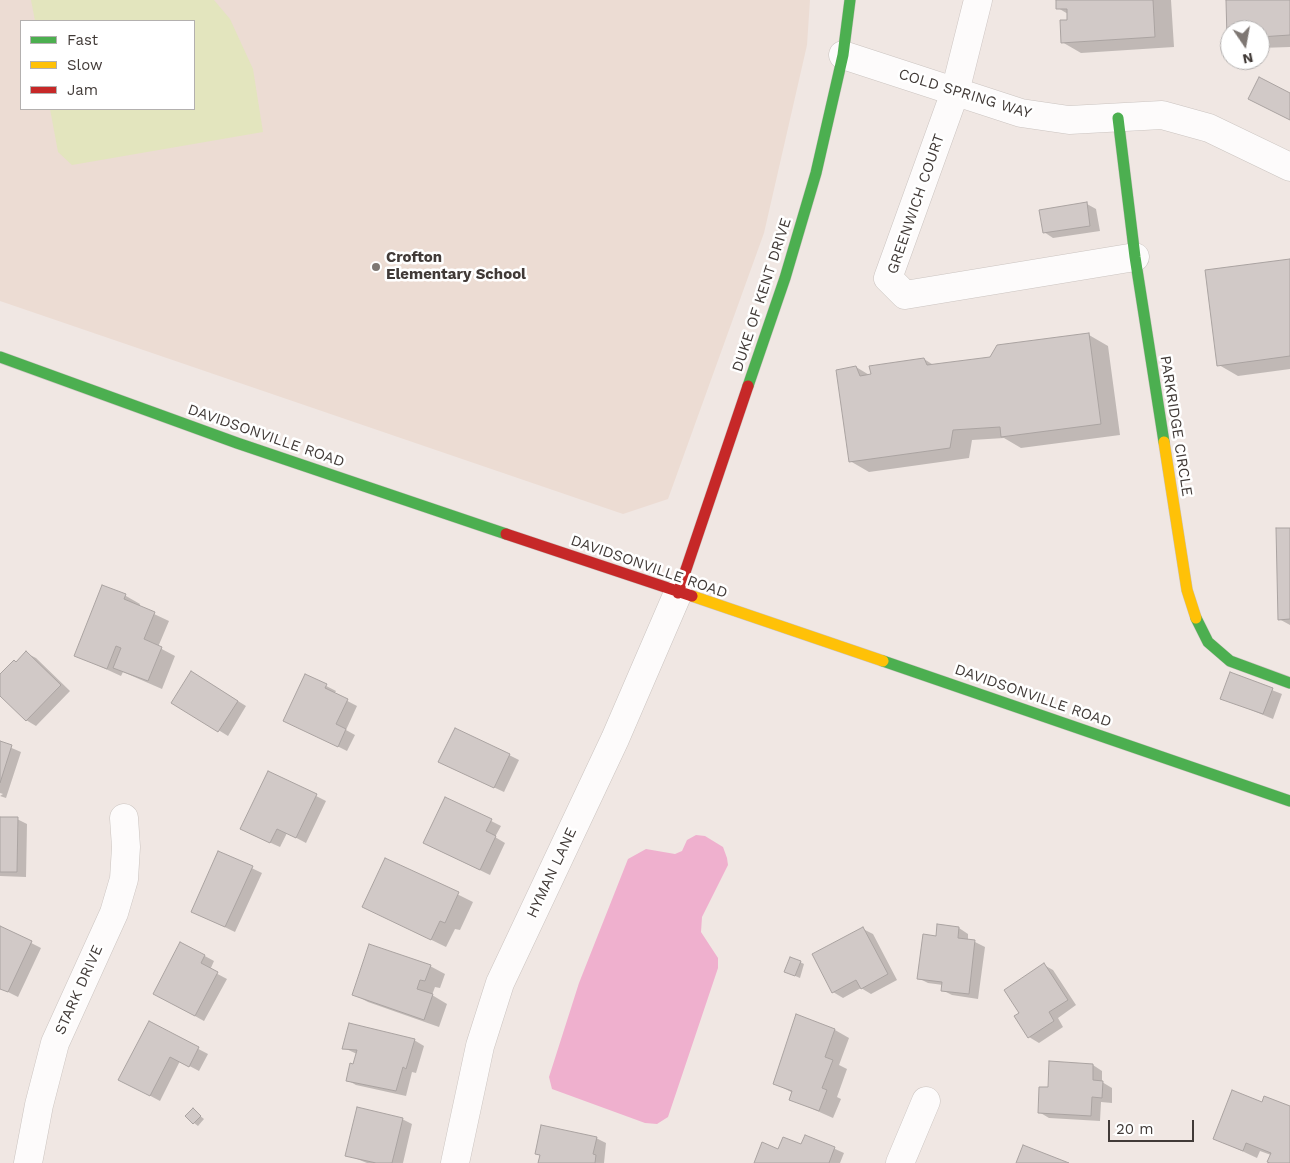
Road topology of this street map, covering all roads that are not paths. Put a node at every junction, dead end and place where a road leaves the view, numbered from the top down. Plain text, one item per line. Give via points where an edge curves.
1 (850, 0) edge
2 (978, 0) edge
3 (843, 55) junction
4 (955, 92) junction
5 (1118, 118) junction
6 (1290, 167) edge
7 (1135, 257) junction
8 (0, 357) edge
9 (678, 593) junction
10 (1290, 683) edge
11 (1290, 801) edge
12 (124, 818) dead end
13 (926, 1101) dead end
14 (28, 1163) edge
15 (455, 1163) edge
16 (900, 1163) edge

1 - 3 main road, DUKE OF KENT DRIVE
2 - 4 street, GREENWICH COURT
3 - 4 street, COLD SPRING WAY
3 - 9 main road, DUKE OF KENT DRIVE via 816,173 785,278
4 - 5 street, COLD SPRING WAY via 1021,113 1070,120
4 - 7 street, GREENWICH COURT via 888,278 906,295
5 - 6 street, COLD SPRING WAY via 1162,116 1209,128
5 - 7 main road, PARKRIDGE CIRCLE
7 - 10 main road, PARKRIDGE CIRCLE via 1187,590 1196,618 1208,642 1230,661
8 - 9 main road, DAVIDSONVILLE ROAD via 237,443
9 - 11 main road, DAVIDSONVILLE ROAD
9 - 15 street, HYMAN LANE via 615,739 500,984 480,1046
12 - 14 street, STARK DRIVE via 126,847 122,887 114,913 55,1043
13 - 16 street

